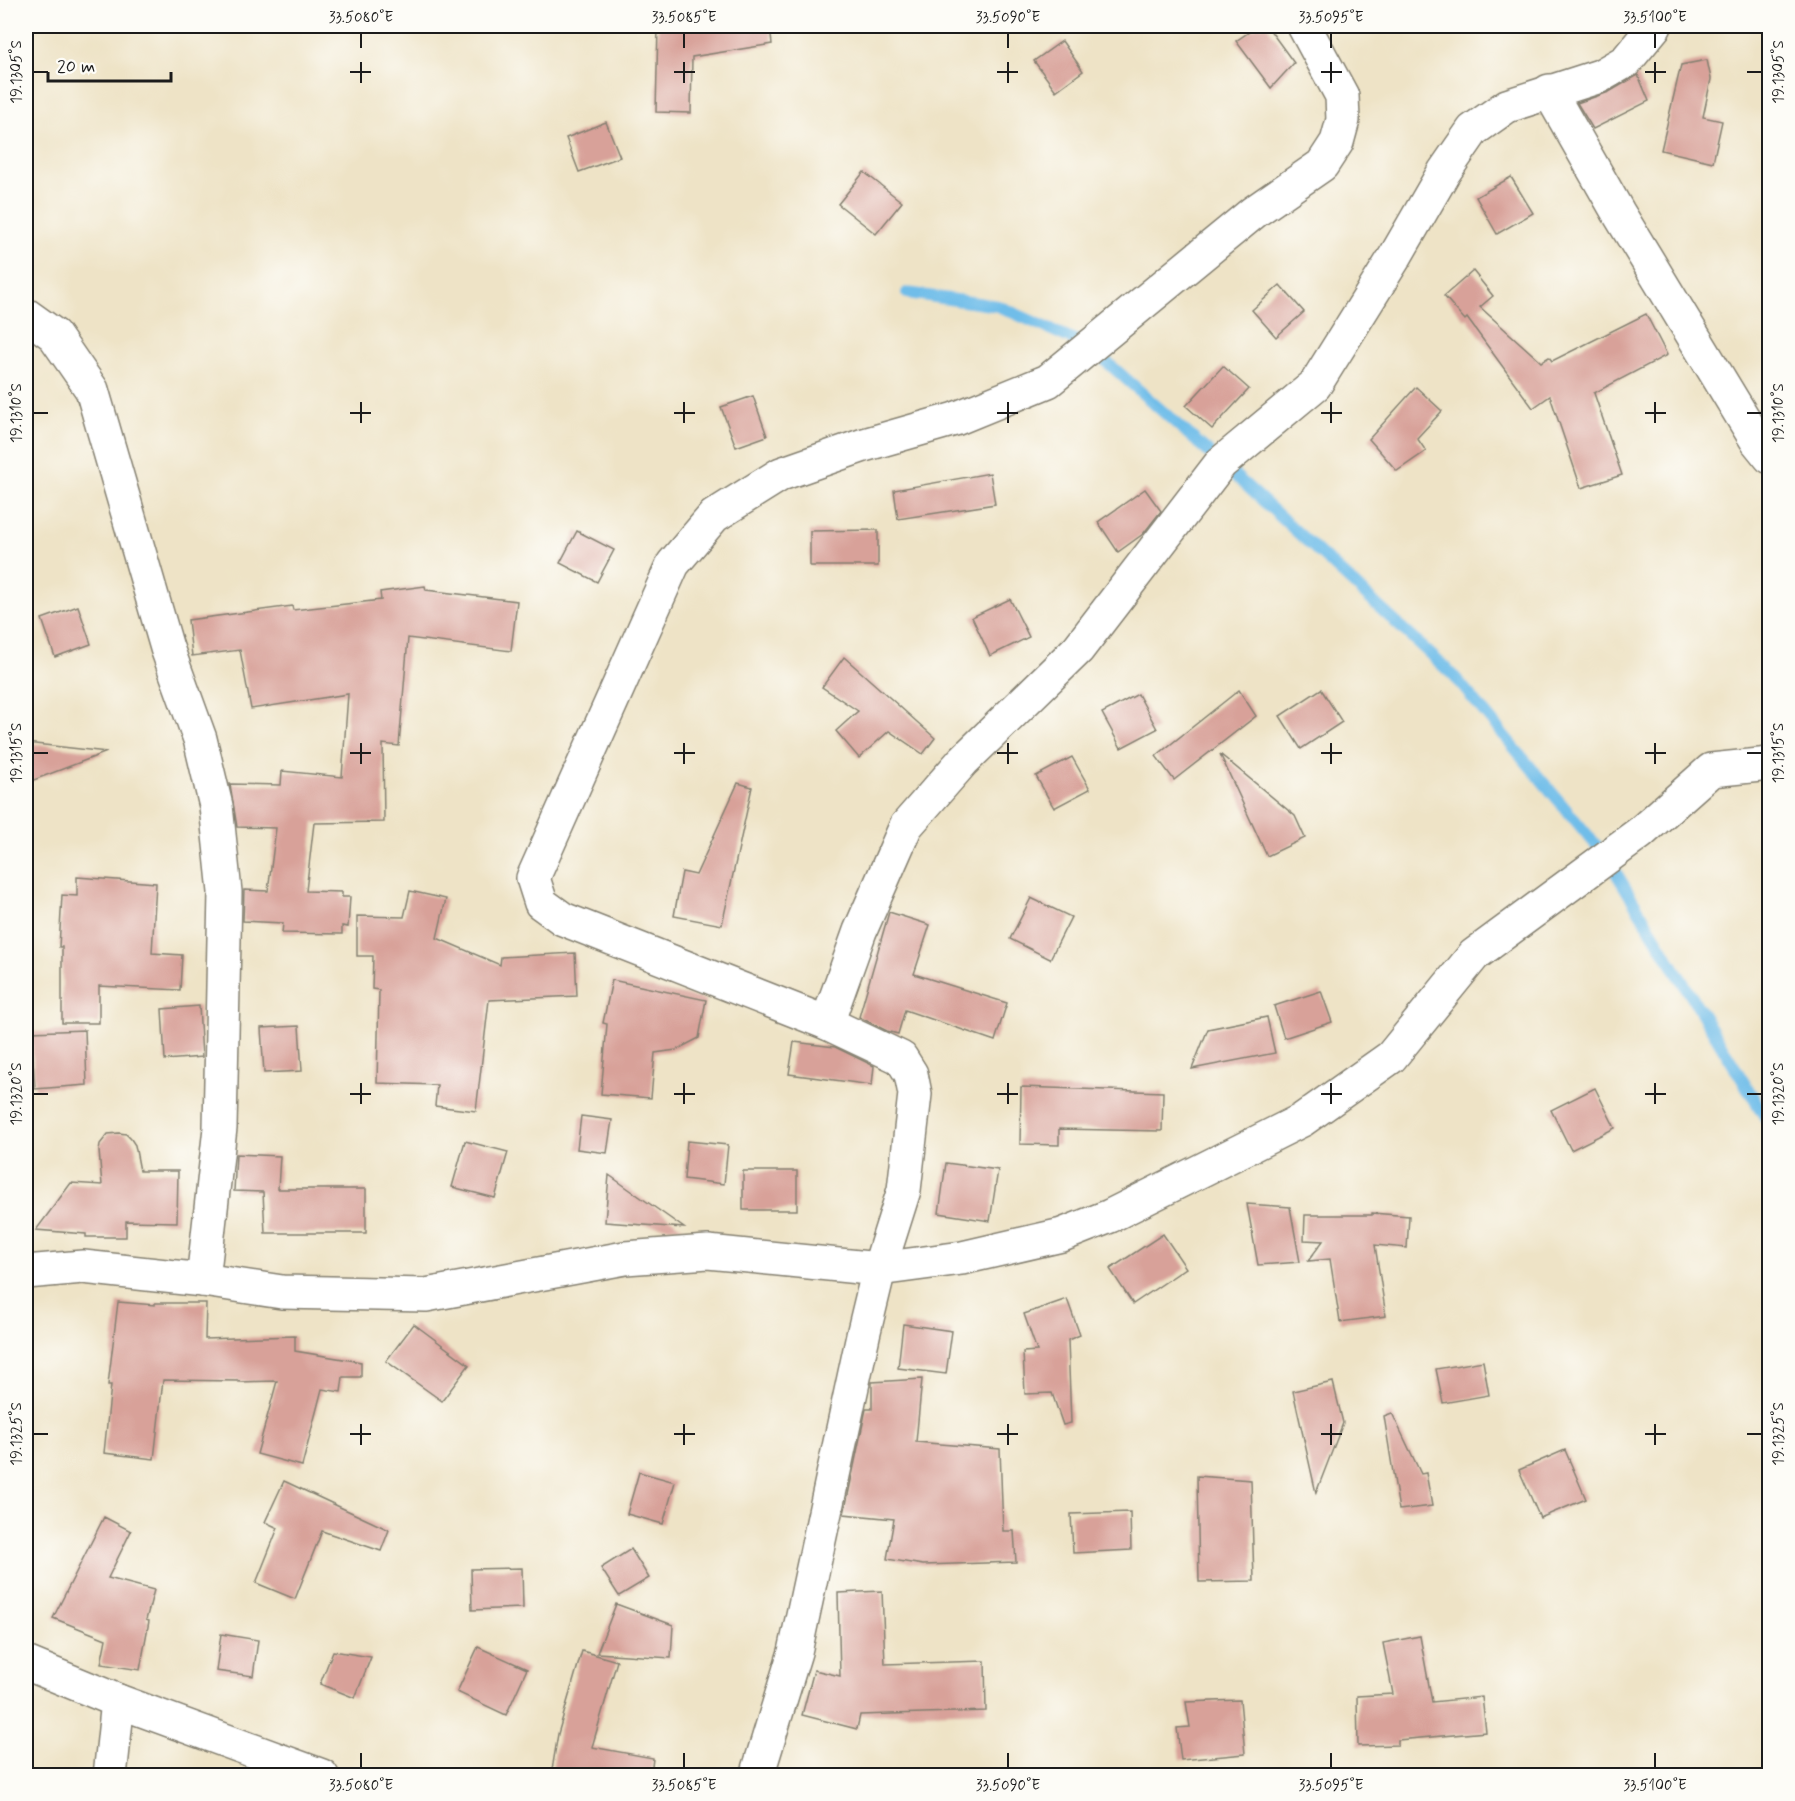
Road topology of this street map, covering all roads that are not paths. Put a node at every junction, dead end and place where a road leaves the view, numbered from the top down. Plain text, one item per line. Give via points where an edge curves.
1 (1304, 26) edge
2 (1655, 26) edge
3 (1549, 91) junction
4 (26, 315) edge
5 (1770, 457) edge
6 (1770, 764) edge
7 (827, 1023) junction
8 (879, 1269) junction
9 (26, 1272) edge
10 (203, 1280) junction
11 (26, 1663) edge
12 (118, 1701) junction
13 (110, 1776) edge
14 (322, 1776) edge
15 (757, 1776) edge

1 - 7 street via 1342,96 1343,120 1337,142 1322,165 1254,212 1048,381 955,419 781,474 714,516 673,564 533,878 541,903 562,919
2 - 3 street via 1626,61 1600,76
3 - 5 street via 1618,212
3 - 7 street via 1507,106 1473,130 1315,385 1221,463 1078,649 963,761 906,826 860,931
4 - 10 street via 54,335 92,390 167,648 200,739 216,806 225,892 220,1128
6 - 8 street via 1711,770 1640,834 1474,955 1391,1057 1302,1119 1110,1216 1062,1235 962,1258
7 - 8 street via 901,1058 911,1074 915,1094 904,1190
8 - 10 street via 708,1252 625,1258 426,1295 282,1292
8 - 15 street via 795,1652
9 - 10 street via 83,1267
11 - 12 street
12 - 13 street
12 - 14 street

